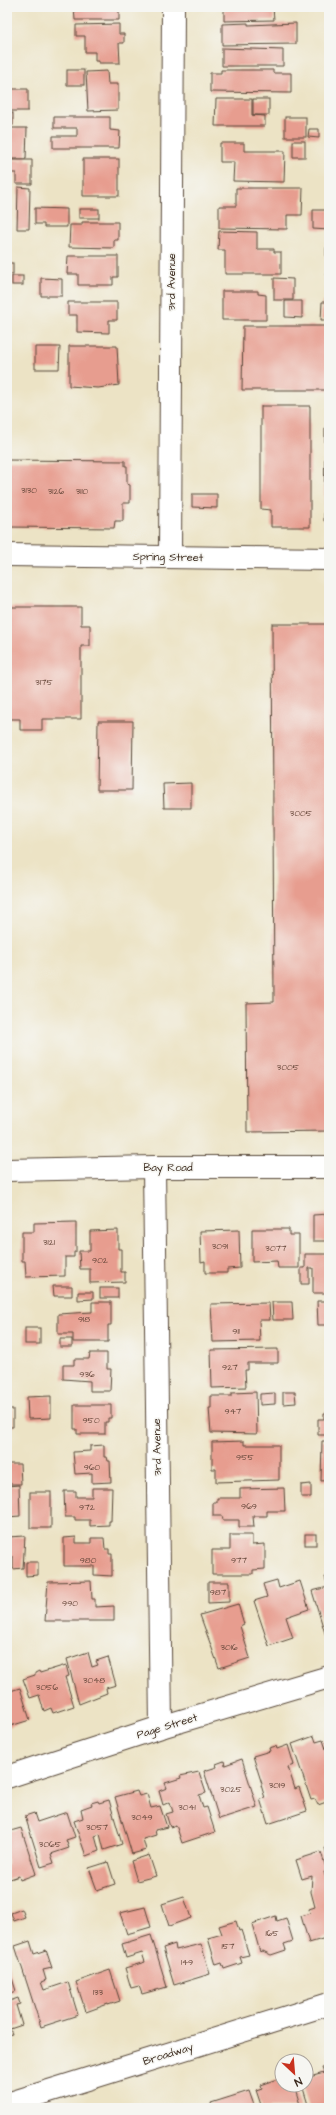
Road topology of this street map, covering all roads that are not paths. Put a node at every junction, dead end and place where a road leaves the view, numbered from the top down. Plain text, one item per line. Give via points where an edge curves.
1 (173, 7) edge
2 (7, 555) edge
3 (170, 556) junction
4 (329, 559) edge
5 (154, 1166) junction
6 (329, 1167) edge
7 (7, 1170) edge
8 (329, 1677) edge
9 (161, 1727) junction
10 (7, 1777) edge
11 (329, 2004) edge
12 (7, 2104) edge

1 - 3 street, 3rd Avenue
2 - 3 street, Spring Street
3 - 4 street, Spring Street
5 - 6 street, Bay Road
5 - 7 street, Bay Road
5 - 9 street, 3rd Avenue
8 - 9 street, Page Street
9 - 10 street, Page Street
11 - 12 street, Broadway

